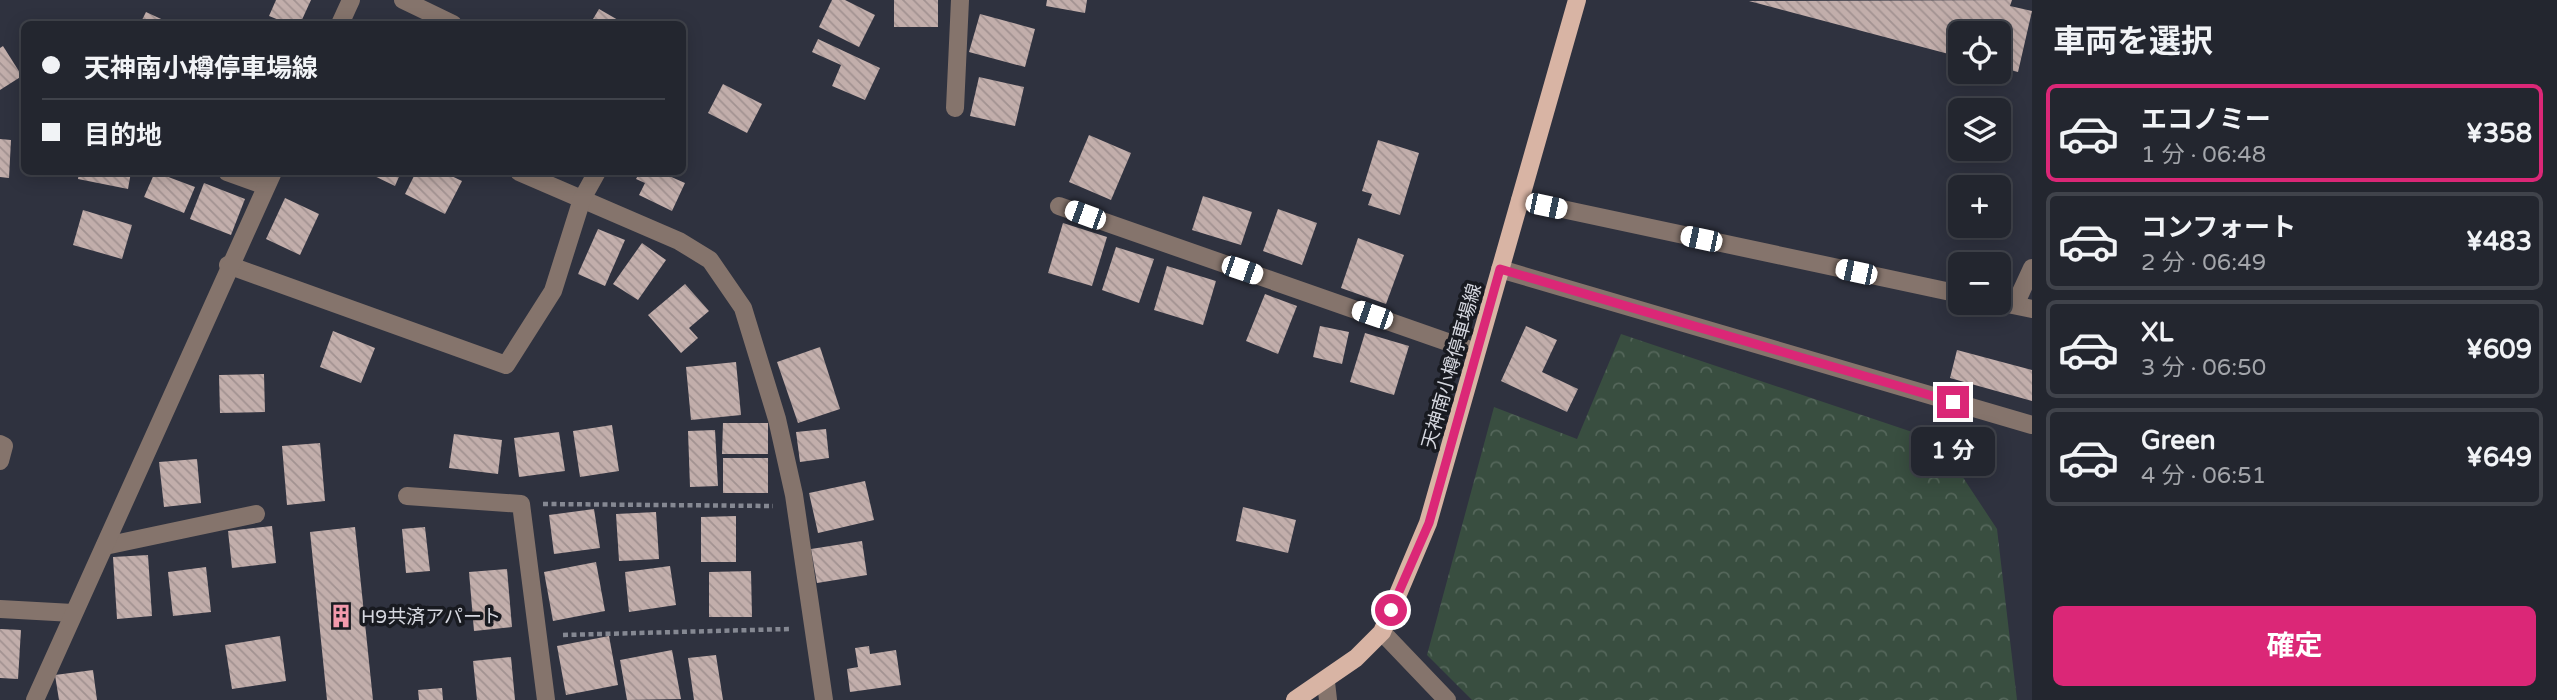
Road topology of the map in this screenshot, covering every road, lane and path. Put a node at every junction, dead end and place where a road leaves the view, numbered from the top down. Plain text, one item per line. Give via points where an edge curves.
1 (351, 0) edge
2 (403, 0) edge
3 (960, 0) edge
4 (1577, 0) edge
5 (341, 21) edge
6 (447, 21) edge
7 (955, 108) dead end
8 (245, 175) edge
9 (526, 175) edge
10 (595, 175) edge
11 (269, 179) edge
12 (582, 199) junction
13 (1520, 200) junction
14 (1059, 206) dead end
15 (228, 265) junction
16 (2032, 268) edge
17 (1500, 269) junction
18 (1948, 291) edge
19 (2015, 305) edge
20 (1476, 352) junction
21 (2032, 425) edge
22 (0, 444) edge
23 (0, 461) edge
24 (407, 496) dead end
25 (522, 504) junction
26 (795, 507) junction
27 (256, 514) dead end
28 (105, 546) junction
29 (0, 609) edge
30 (73, 613) junction
31 (813, 628) junction
32 (1382, 632) junction
33 (538, 636) junction
34 (1327, 691) edge
35 (36, 700) edge
36 (546, 700) edge
37 (824, 700) edge
38 (1295, 700) edge
39 (1447, 700) edge

1 - 5 street
2 - 6 street
3 - 7 street
4 - 13 main road, 天神南小樽停車場線
8 - 11 street
9 - 12 street
10 - 12 street
11 - 15 street
12 - 15 street via 553,291 506,365
12 - 26 street via 679,241 710,260 743,308 777,419
13 - 17 main road, 天神南小樽停車場線
13 - 18 street
14 - 20 street
15 - 28 street
16 - 19 street
17 - 20 main road, 天神南小樽停車場線
17 - 21 street
20 - 32 main road, 天神南小樽停車場線 via 1429,523
22 - 23 street via 4,446
24 - 25 street
25 - 26 path
25 - 33 street
26 - 31 street
27 - 28 street
28 - 30 street
29 - 30 street
30 - 35 street
31 - 33 path
31 - 37 street
32 - 34 main road, 天神南小樽停車場線
32 - 39 street
33 - 36 street
34 - 38 main road, 天神南小樽停車場線

